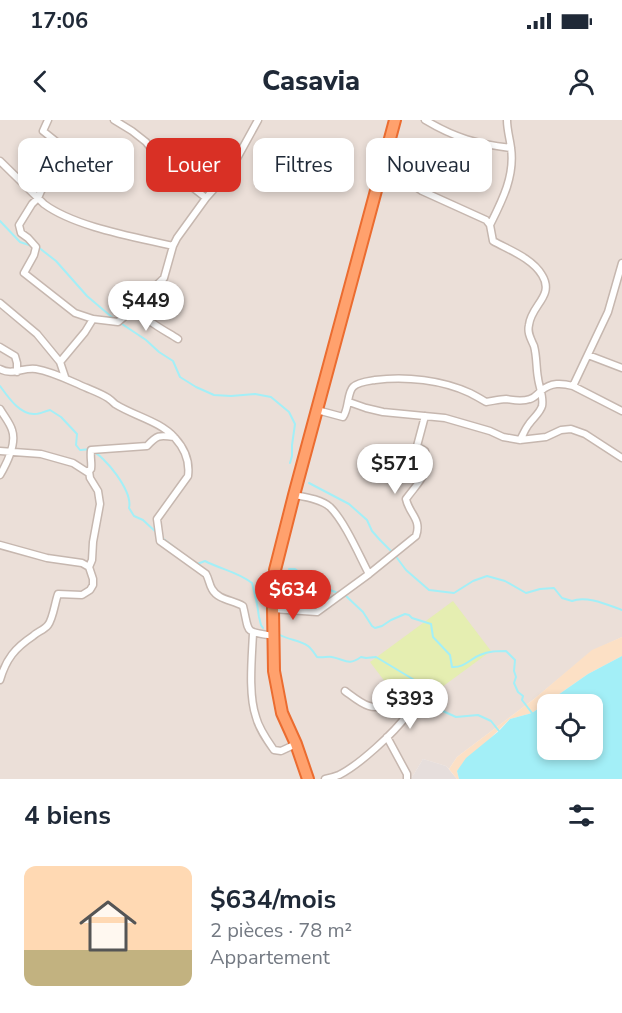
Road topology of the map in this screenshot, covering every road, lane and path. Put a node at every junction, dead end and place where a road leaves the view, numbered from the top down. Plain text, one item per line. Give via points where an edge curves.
1 (48, 120) edge
2 (114, 120) edge
3 (258, 120) edge
4 (395, 120) edge
5 (425, 120) edge
6 (507, 120) edge
7 (390, 138) edge
8 (512, 148) junction
9 (0, 161) edge
10 (376, 192) edge
11 (426, 192) edge
12 (38, 198) junction
13 (207, 198) junction
14 (490, 225) junction
15 (173, 246) junction
16 (622, 263) edge
17 (620, 278) edge
18 (0, 303) edge
19 (136, 307) junction
20 (93, 319) junction
21 (178, 339) dead end
22 (0, 347) edge
23 (588, 355) junction
24 (60, 362) junction
25 (622, 368) edge
26 (0, 369) edge
27 (17, 372) junction
28 (65, 377) junction
29 (573, 386) junction
30 (541, 391) junction
31 (349, 402) junction
32 (0, 409) edge
33 (317, 410) junction
34 (622, 411) edge
35 (425, 416) junction
36 (175, 437) junction
37 (520, 440) junction
38 (0, 451) edge
39 (11, 451) junction
40 (622, 458) edge
41 (89, 471) junction
42 (0, 475) edge
43 (294, 495) junction
44 (0, 544) edge
45 (88, 567) junction
46 (369, 574) junction
47 (273, 609) junction
48 (254, 633) junction
49 (274, 636) junction
50 (0, 680) edge
51 (345, 691) dead end
52 (387, 737) junction
53 (296, 744) junction
54 (308, 779) edge
55 (325, 779) edge
56 (407, 779) edge

1 - 12 street via 43,131 58,143 62,157
2 - 13 street via 146,142 164,165
3 - 13 street via 230,171
4 - 7 highway
5 - 8 street via 471,142
6 - 8 street
8 - 14 street via 509,180
9 - 12 street
10 - 33 highway
11 - 14 street via 482,217
12 - 15 street via 51,209 76,220
12 - 20 street via 19,225 21,233 36,246 24,273 75,314
13 - 15 street
14 - 30 street via 493,241 536,266 546,285 528,327
15 - 19 street via 164,278
16 - 17 street
17 - 23 street
18 - 24 street via 37,334
19 - 20 street via 118,321
19 - 21 street
20 - 24 street
22 - 27 street via 15,356
23 - 25 street
23 - 29 street
24 - 28 street
26 - 27 street
27 - 28 street via 36,369
28 - 36 street
29 - 30 street via 553,384
29 - 34 street
30 - 31 street via 529,400 486,402 441,383 385,379 355,385
30 - 37 street via 542,405
31 - 33 street via 343,417
31 - 35 street via 383,412
32 - 39 street via 12,428
33 - 43 highway
35 - 37 street
35 - 46 street via 417,446 425,451 426,468 422,480 406,499 419,528 416,536
36 - 41 street via 156,437 147,446 91,450
36 - 48 street via 185,452 188,476 158,519 160,541 208,577 215,592 243,606 247,628
37 - 40 street via 571,429
38 - 39 street
39 - 41 street via 41,454
39 - 42 street
41 - 45 street via 100,504
43 - 46 street via 329,506
43 - 47 highway via 275,570
44 - 45 street
45 - 50 street via 93,579 90,590 82,595 57,594 47,626 12,654
46 - 47 street via 317,612
47 - 49 highway
48 - 49 street
48 - 53 street via 251,679 256,717 274,750
49 - 53 highway via 277,689 282,713
51 - 52 street via 366,706 398,703 407,716
52 - 55 street via 354,765
52 - 56 street
53 - 54 highway

